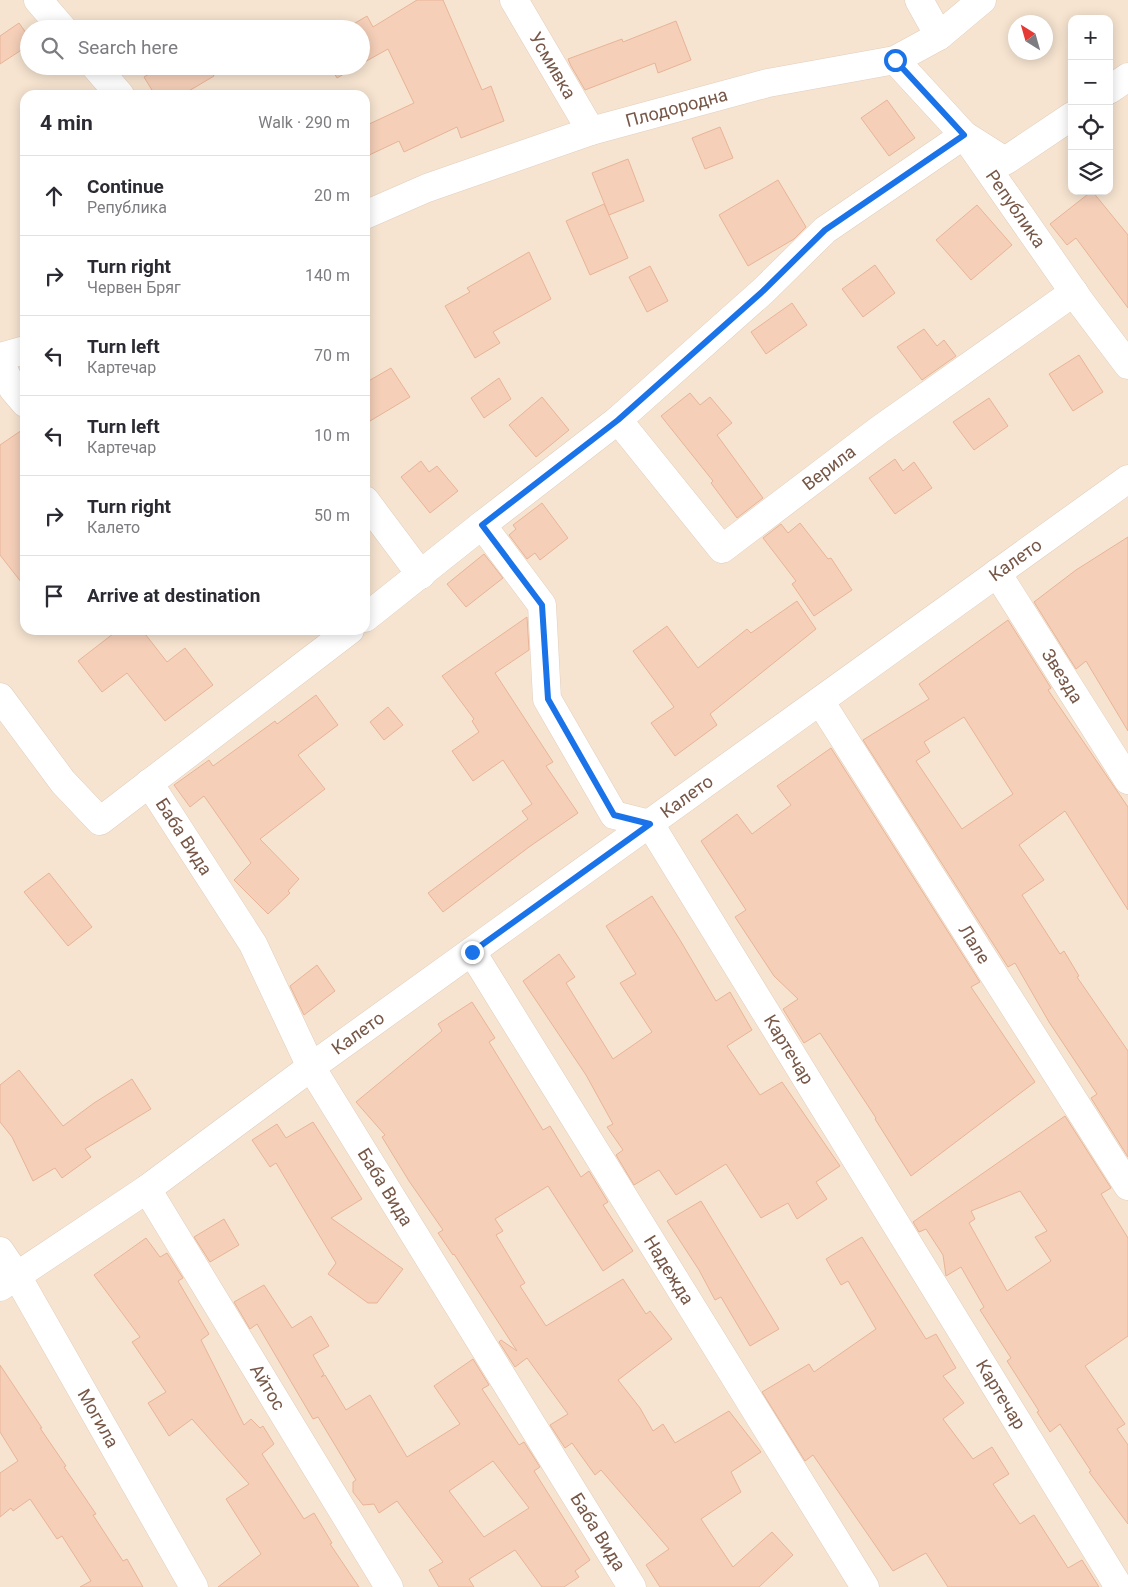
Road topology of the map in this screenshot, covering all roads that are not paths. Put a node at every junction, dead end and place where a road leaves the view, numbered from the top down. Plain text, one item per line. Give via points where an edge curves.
1 (38, 0) edge
2 (514, 0) edge
3 (919, 0) edge
4 (982, 0) edge
5 (55, 20) edge
6 (938, 36) junction
7 (895, 60) junction
8 (103, 75) edge
9 (1128, 77) edge
10 (1113, 87) edge
11 (116, 90) edge
12 (1068, 119) edge
13 (591, 131) junction
14 (964, 135) junction
15 (370, 213) edge
16 (1074, 292) junction
17 (20, 351) edge
18 (0, 357) edge
19 (0, 362) edge
20 (1128, 365) edge
21 (20, 397) edge
22 (618, 420) junction
23 (1128, 479) edge
24 (370, 507) edge
25 (482, 525) junction
26 (997, 573) junction
27 (421, 574) junction
28 (370, 614) edge
29 (343, 635) edge
30 (0, 697) edge
31 (820, 701) junction
32 (1128, 780) edge
33 (149, 783) junction
34 (650, 824) junction
35 (472, 952) junction
36 (311, 1067) junction
37 (1128, 1186) edge
38 (146, 1189) junction
39 (0, 1251) edge
40 (8, 1282) edge
41 (194, 1587) edge
42 (388, 1587) edge
43 (632, 1587) edge
44 (866, 1587) edge
45 (1119, 1587) edge

1 - 5 street
2 - 13 street, Усмивка
3 - 6 street
4 - 6 street, Плодородна
6 - 7 street, Плодородна
7 - 13 street, Плодородна via 768,83
7 - 14 street, Република
8 - 11 street
9 - 10 street
12 - 14 street via 1005,161
13 - 15 street, Плодородна via 427,188
14 - 16 street, Република
14 - 22 street via 825,230 763,291
16 - 20 street, Република
16 - 22 street, Верила via 879,430 722,549
17 - 18 street
19 - 21 street
22 - 25 street
23 - 26 street, Калето
24 - 27 street
25 - 27 street
25 - 34 street via 542,605 548,699 614,815
26 - 31 street, Калето
26 - 32 street, Звезда
27 - 28 street
29 - 33 street
30 - 33 street via 63,782 100,821
31 - 34 street, Калето
31 - 37 street, Лале
33 - 36 street, Баба Вида via 253,944
34 - 35 street, Калето
34 - 45 street, Картечар
35 - 36 street, Калето
35 - 44 street, Надежда
36 - 38 street, Калето
36 - 43 street, Баба Вида
38 - 40 street, Калето
38 - 42 street, Айтос
39 - 40 street, Могила
40 - 41 street, Могила

